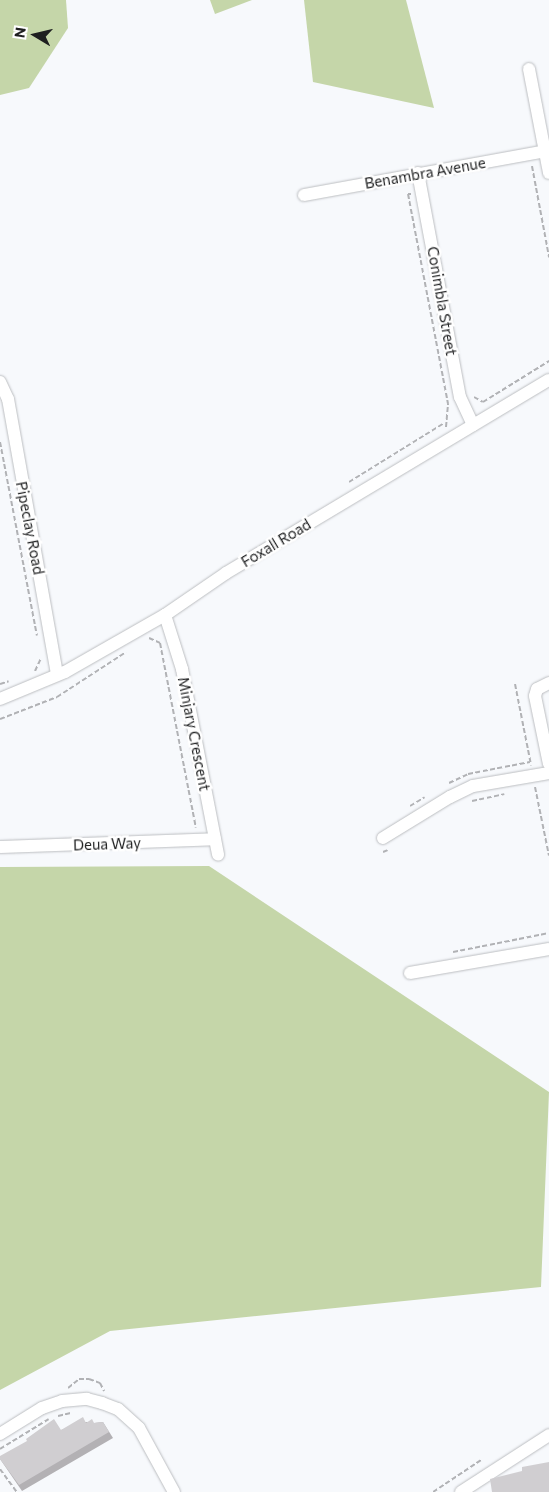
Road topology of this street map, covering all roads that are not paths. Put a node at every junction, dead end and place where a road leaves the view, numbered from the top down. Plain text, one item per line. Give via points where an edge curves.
1 (529, 68) dead end
2 (545, 151) junction
3 (418, 173) junction
4 (549, 173) edge
5 (304, 195) dead end
6 (549, 380) edge
7 (0, 382) edge
8 (473, 425) junction
9 (165, 615) junction
10 (57, 675) junction
11 (546, 684) edge
12 (0, 699) edge
13 (549, 764) edge
14 (549, 773) edge
15 (215, 839) junction
16 (387, 843) road end
17 (0, 847) edge
18 (218, 855) dead end
19 (549, 949) edge
20 (410, 973) dead end
21 (0, 1434) edge
22 (549, 1435) edge
23 (476, 1488) edge
24 (174, 1492) edge
25 (461, 1492) edge

1 - 2 street
2 - 3 street, Benambra Avenue
2 - 4 street
3 - 5 street, Benambra Avenue
3 - 8 street, Conimbla Street via 460,400
6 - 8 street, Foxall Road
7 - 10 street, Pipeclay Road via 8,399
8 - 9 street, Foxall Road via 226,573
9 - 10 street, Foxall Road
9 - 15 street, Minjary Crescent via 182,669
10 - 12 street, Foxall Road
11 - 13 street via 535,696
14 - 16 street via 474,786 450,797
15 - 17 street, Deua Way
15 - 18 street, Minjary Crescent
19 - 20 street
21 - 24 street via 42,1408 62,1401 87,1399 102,1403 118,1409 139,1428
22 - 23 street
23 - 25 street

